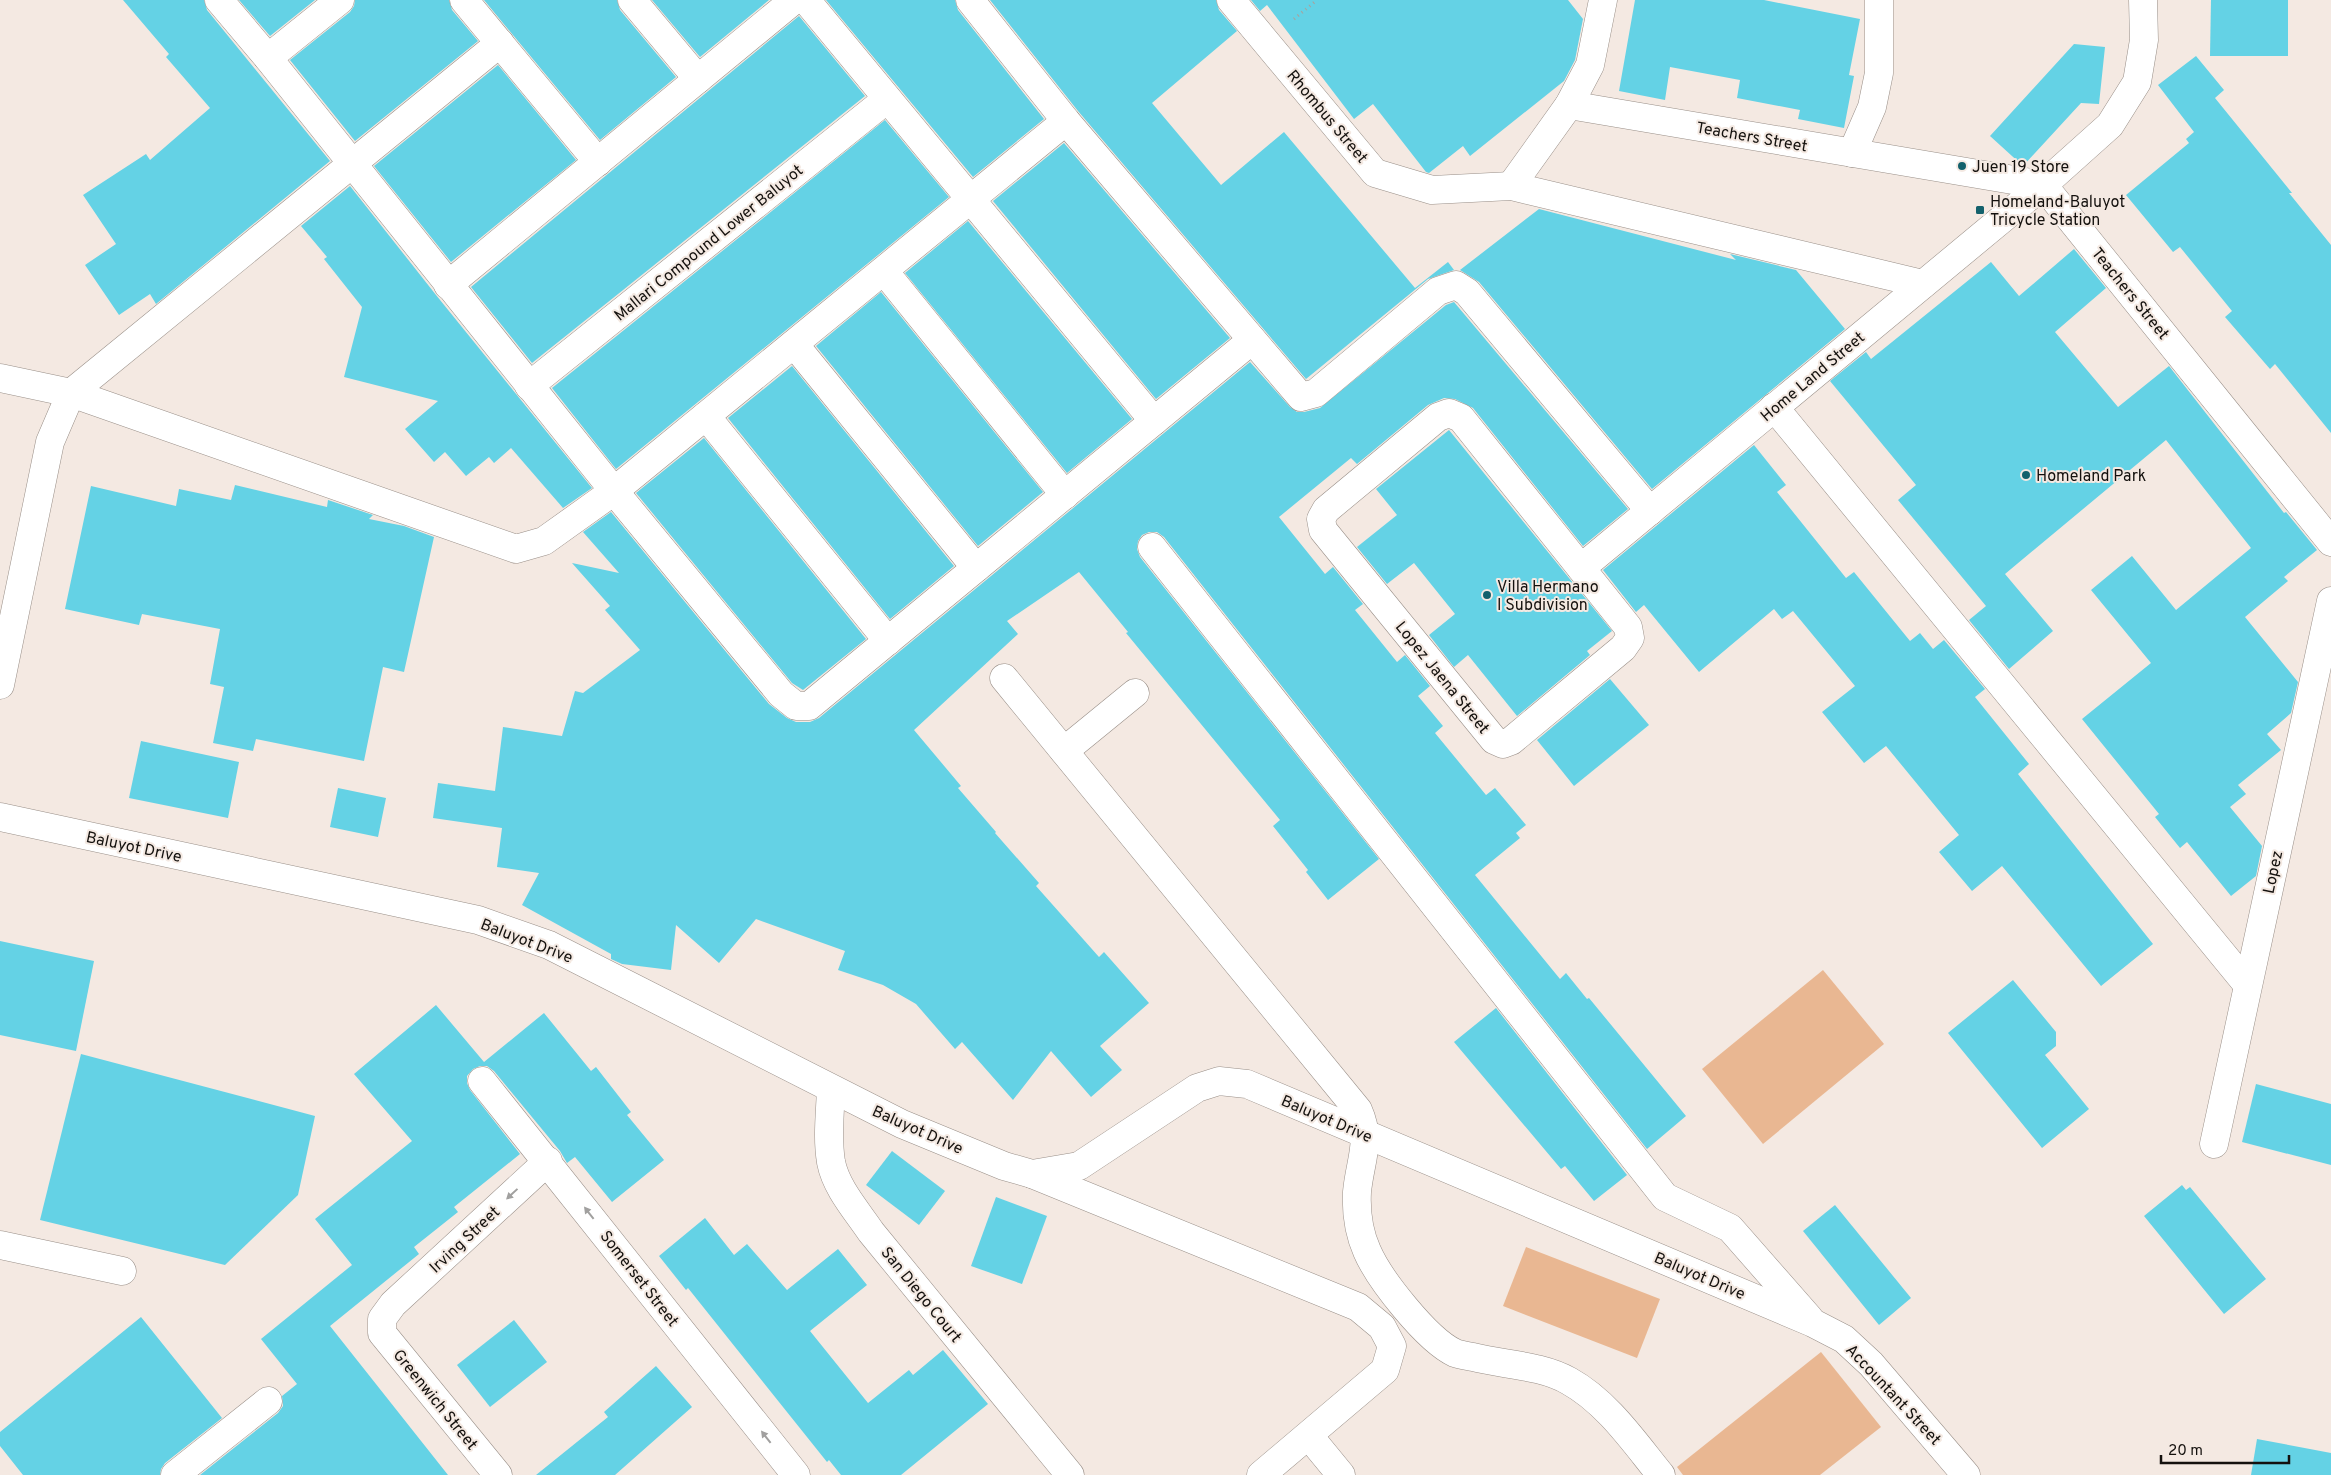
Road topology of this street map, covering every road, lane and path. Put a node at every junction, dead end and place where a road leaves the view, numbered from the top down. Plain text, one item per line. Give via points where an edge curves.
1 (219, 0) edge
2 (340, 0) edge
3 (464, 0) edge
4 (632, 0) edge
5 (794, 0) edge
6 (806, 0) edge
7 (970, 0) edge
8 (1231, 0) edge
9 (1603, 0) edge
10 (1879, 0) edge
11 (2143, 0) edge
12 (500, 43) junction
13 (268, 58) junction
14 (698, 79) junction
15 (887, 99) junction
16 (1570, 105) junction
17 (1066, 122) junction
18 (1852, 153) junction
19 (598, 162) junction
20 (353, 165) junction
21 (2043, 184) junction
22 (1511, 186) junction
23 (971, 200) junction
24 (884, 270) junction
25 (1923, 284) junction
26 (448, 285) junction
27 (1252, 340) junction
28 (794, 344) junction
29 (0, 378) edge
30 (529, 386) junction
31 (71, 393) junction
32 (1774, 408) junction
33 (706, 416) junction
34 (1154, 421) junction
35 (614, 491) junction
36 (1064, 495) junction
37 (1650, 511) junction
38 (2331, 542) edge
39 (1152, 547) dead end
40 (976, 568) junction
41 (1581, 568) junction
42 (2331, 600) edge
43 (888, 641) junction
44 (1004, 678) dead end
45 (0, 686) edge
46 (1135, 693) dead end
47 (1064, 751) junction
48 (0, 817) edge
49 (2248, 984) junction
50 (482, 1081) dead end
51 (831, 1090) junction
52 (1366, 1134) junction
53 (2214, 1144) dead end
54 (548, 1161) junction
55 (1032, 1174) junction
56 (0, 1246) edge
57 (122, 1271) dead end
58 (382, 1319) joint
59 (1813, 1323) junction
60 (268, 1400) dead end
61 (1309, 1436) junction
62 (184, 1472) edge
63 (498, 1475) edge
64 (796, 1475) edge
65 (1070, 1475) edge
66 (1261, 1475) edge
67 (1341, 1475) edge
68 (1661, 1475) edge
69 (1966, 1475) edge

1 - 13 street
2 - 13 street
3 - 12 street
4 - 14 street
5 - 14 street
6 - 15 street
7 - 17 street
8 - 22 street, Rhombus Street via 1375,173 1432,190
9 - 16 street via 1590,65
10 - 18 street via 1879,73 1872,107
11 - 21 street via 2144,40 2137,82 2110,125
12 - 19 street
12 - 20 street
13 - 20 street
14 - 19 street
15 - 23 street
15 - 30 street, Mallari Compound Lower Baluyot
16 - 18 street, Teachers Street
16 - 22 street
17 - 23 street
17 - 27 street
18 - 21 street, Teachers Street
19 - 26 street
20 - 26 street
20 - 31 street
21 - 25 street, Home Land Street
21 - 38 street, Teachers Street
22 - 25 street, Rhombus Street
23 - 24 street
23 - 34 street
24 - 28 street
24 - 36 street
25 - 32 street, Home Land Street
26 - 30 street
27 - 34 street
27 - 37 street via 1301,397 1316,393 1438,291 1456,285 1467,292
28 - 33 street
28 - 40 street
29 - 31 street
30 - 35 street
31 - 35 street via 516,549 544,541
31 - 45 street via 50,442
32 - 37 street, Home Land Street
32 - 49 street
33 - 35 street
33 - 43 street
34 - 36 street
35 - 43 street via 781,694 796,706 809,706
36 - 40 street
37 - 41 street, Home Land Street
39 - 59 street via 1665,1197 1730,1228
40 - 43 street
41 - 41 street, Lopez Jaena Street via 1628,627 1630,638 1623,648 1511,741 1503,744 1494,740 1336,545 1324,530 1321,519 1326,510 1438,417 1449,414 1461,418
42 - 49 street, Lopez
44 - 47 street
46 - 47 street
47 - 52 street via 1349,1097 1364,1123
48 - 51 street, Baluyot Drive via 478,920 549,945
49 - 53 street, Lopez
50 - 54 street, Somerset Street
51 - 55 street, Baluyot Drive via 902,1124 1004,1166
51 - 65 street, San Diego Court via 831,1164 844,1193 871,1232
52 - 55 street, Baluyot Drive via 1247,1084 1219,1081 1197,1088 1079,1166
52 - 59 street, Baluyot Drive
52 - 68 street via 1357,1192 1358,1224 1367,1252 1393,1293 1425,1330 1455,1353 1535,1369 1568,1381 1596,1401
54 -> 58 street, Irving Street via 394,1304
64 -> 54 street, Somerset Street
55 - 61 street via 1358,1307 1382,1327 1392,1346 1385,1370
56 - 57 street
58 - 63 street, Greenwich Street via 382,1333
59 - 69 street, Accountant Street via 1844,1339 1871,1364
60 - 62 street
61 - 66 street
61 - 67 street

